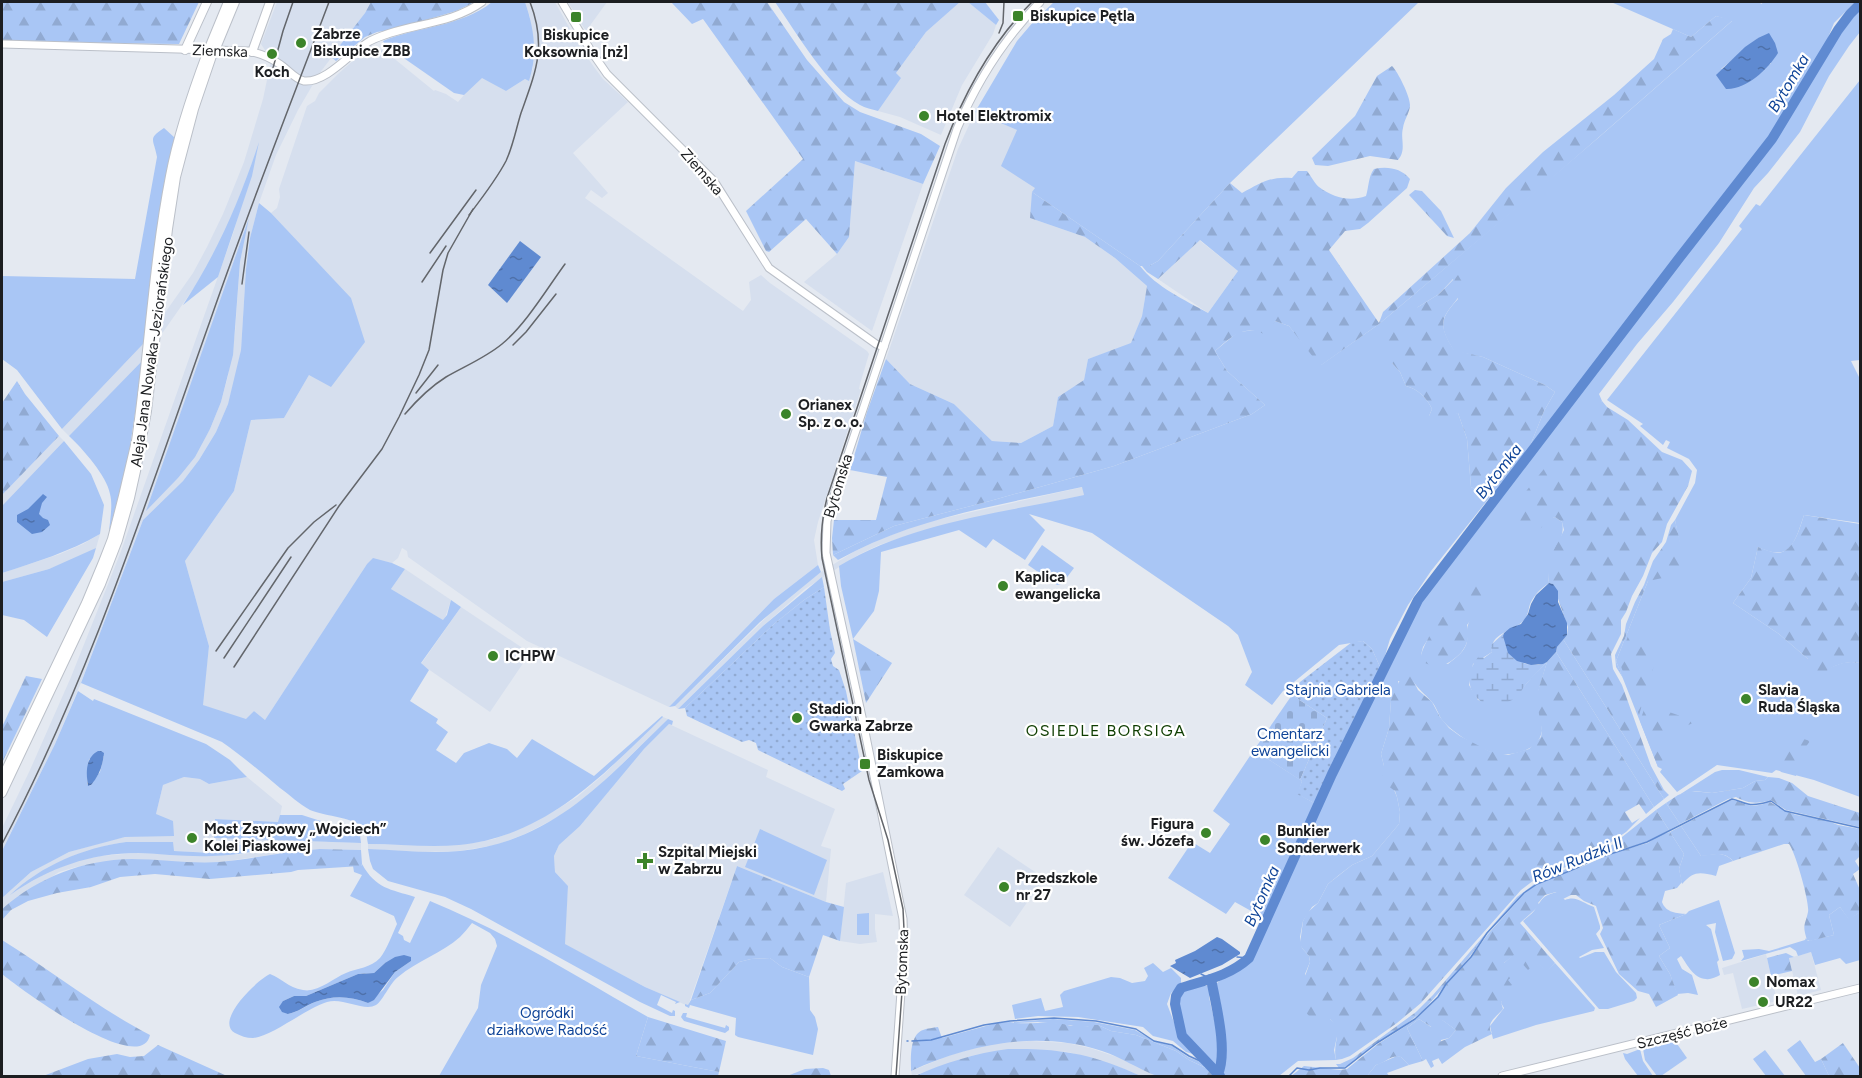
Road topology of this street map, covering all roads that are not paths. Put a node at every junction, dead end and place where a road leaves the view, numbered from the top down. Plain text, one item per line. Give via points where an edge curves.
1 (207, 2) edge
2 (228, 2) edge
3 (235, 2) edge
4 (270, 2) edge
5 (482, 2) edge
6 (562, 2) edge
7 (1040, 2) edge
8 (2, 44) edge
9 (185, 50) junction
10 (211, 51) junction
11 (252, 52) junction
12 (884, 347) junction
13 (53, 679) junction
14 (2, 778) edge
15 (2, 793) edge
16 (1860, 988) edge
17 (895, 1077) edge
18 (1502, 1077) edge

1 - 9 main road
2 - 10 main road, Aleja Jana Nowaka-Jeziorańskiego
3 - 10 main road, Aleja Jana Nowaka-Jeziorańskiego
4 - 11 main road
5 - 11 street, Ziemska via 455,16 376,39 328,73 310,80 299,79 278,63
6 - 12 street, Ziemska via 607,74 714,181 769,268
7 - 12 street, Bytomska via 996,55 964,113
8 - 9 street, Ziemska
9 - 11 street, Ziemska
10 - 13 main road, Aleja Jana Nowaka-Jeziorańskiego via 188,107 170,174 130,471 112,539
12 - 17 street, Bytomska via 832,502 826,553 903,920
13 - 14 main road, Aleja Jana Nowaka-Jeziorańskiego
13 - 15 main road, Aleja Jana Nowaka-Jeziorańskiego
16 - 18 street, Szczęść Boże

